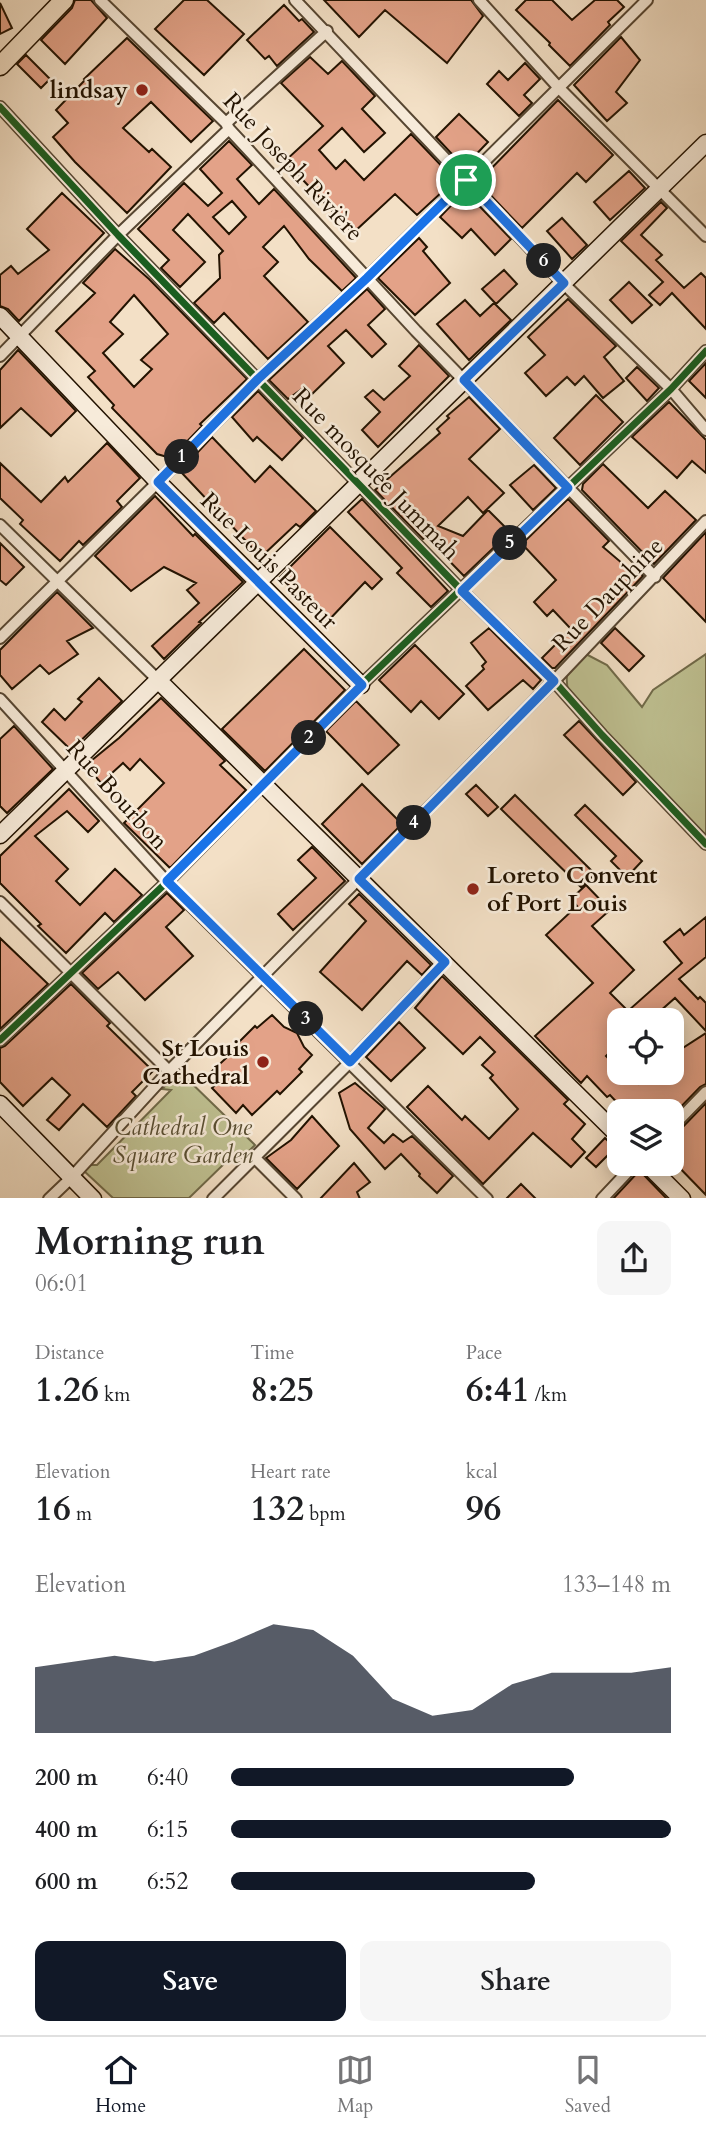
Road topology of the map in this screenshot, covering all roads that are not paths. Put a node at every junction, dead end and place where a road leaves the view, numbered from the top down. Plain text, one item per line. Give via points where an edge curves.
1 (64, 0) edge
2 (100, 0) edge
3 (295, 0) edge
4 (479, 0) edge
5 (647, 0) edge
6 (327, 31) junction
7 (0, 66) edge
8 (559, 88) junction
9 (0, 107) edge
10 (228, 126) junction
11 (706, 143) edge
12 (466, 180) junction
13 (658, 189) junction
14 (118, 235) junction
15 (706, 236) edge
16 (367, 278) junction
17 (564, 283) junction
18 (0, 316) edge
19 (18, 335) junction
20 (706, 351) edge
21 (0, 356) edge
22 (258, 379) junction
23 (464, 380) junction
24 (671, 389) junction
25 (706, 430) edge
26 (158, 482) junction
27 (360, 483) junction
28 (568, 488) junction
29 (706, 521) edge
30 (0, 525) edge
31 (655, 577) junction
32 (58, 581) junction
33 (257, 581) junction
34 (462, 591) junction
35 (0, 638) edge
36 (157, 679) junction
37 (554, 681) junction
38 (362, 685) junction
39 (0, 699) edge
40 (66, 771) junction
41 (262, 784) junction
42 (0, 835) edge
43 (706, 844) edge
44 (359, 879) junction
45 (167, 881) junction
46 (0, 902) edge
47 (445, 962) junction
48 (70, 972) junction
49 (263, 977) junction
50 (0, 1040) edge
51 (350, 1062) junction
52 (169, 1071) junction
53 (706, 1092) edge
54 (0, 1104) edge
55 (684, 1115) edge
56 (607, 1124) edge
57 (254, 1157) junction
58 (624, 1176) edge
59 (659, 1176) edge
60 (71, 1178) junction
61 (50, 1198) edge
62 (92, 1198) edge
63 (214, 1198) edge
64 (295, 1198) edge
65 (486, 1198) edge
66 (603, 1198) edge
67 (681, 1198) edge

1 - 7 main road
2 - 10 street, Rue Joseph Rivière
3 - 6 street
4 - 8 street
5 - 8 street
6 - 10 street
6 - 12 street
8 - 12 street
8 - 13 street
9 - 14 street, Rue mosquée Jummah
10 - 14 street
10 - 16 street, Rue Joseph Rivière
11 - 13 main road
12 - 16 street
12 - 17 street
13 - 15 street
13 - 17 main road
14 - 19 street
14 - 22 street, Rue mosquée Jummah
16 - 22 street
16 - 23 street, Rue Joseph Rivière
17 - 23 main road
17 - 24 street
18 - 19 main road, Rue Louis Pasteur
19 - 21 street
19 - 26 main road, Rue Louis Pasteur
20 - 24 street
22 - 26 street
22 - 27 street, Rue mosquée Jummah
23 - 27 main road
23 - 28 street, Rue Joseph Rivière
24 - 25 street
24 - 28 street
26 - 32 street
26 - 33 main road, Rue Louis Pasteur
27 - 33 main road
27 - 34 street, Rue mosquée Jummah
28 - 31 street, Rue Joseph Rivière
28 - 34 street
29 - 31 street, Rue Dauphine
30 - 32 street
31 - 37 street, Rue Dauphine
32 - 35 street
32 - 36 street
33 - 36 main road
33 - 38 main road, Rue Louis Pasteur
34 - 37 street, Rue mosquée Jummah
34 - 38 street
36 - 40 main road
36 - 41 main road
37 - 43 street, Rue mosquée Jummah
37 - 44 street, Rue Dauphine
38 - 41 street
39 - 40 street, Rue Bourbon
40 - 42 main road
40 - 45 street, Rue Bourbon
41 - 44 main road
41 - 45 street
44 - 47 main road
44 - 49 street, Rue Dauphine
45 - 48 street
45 - 49 street, Rue Bourbon
46 - 48 street
47 - 51 street
47 - 56 main road
48 - 50 street
48 - 52 street
49 - 51 street, Rue Bourbon
49 - 52 street, Rue Dauphine
51 - 57 street
51 - 65 street, Rue Bourbon
52 - 60 street, Rue Dauphine
53 - 55 street
54 - 60 main road
57 - 63 street
57 - 64 street
58 - 66 street
59 - 67 main road
60 - 61 street, Rue Dauphine
60 - 62 main road

